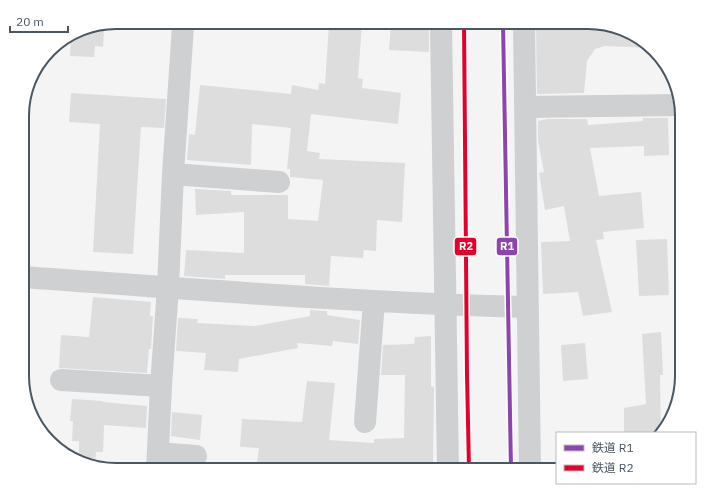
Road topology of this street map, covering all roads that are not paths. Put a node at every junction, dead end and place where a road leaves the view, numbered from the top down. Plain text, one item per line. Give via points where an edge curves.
1 (183, 29) edge
2 (441, 29) edge
3 (524, 29) edge
4 (674, 105) edge
5 (526, 107) junction
6 (173, 174) junction
7 (279, 182) dead end
8 (29, 277) edge
9 (168, 287) junction
10 (374, 301) junction
11 (445, 305) junction
12 (528, 307) junction
13 (61, 380) dead end
14 (161, 386) junction
15 (365, 422) dead end
16 (196, 456) dead end
17 (157, 462) edge
18 (448, 463) edge
19 (530, 463) edge

1 - 6 street
2 - 11 street
3 - 5 street
4 - 5 street
5 - 12 street
6 - 7 street
6 - 9 street
8 - 9 street
9 - 10 street
9 - 14 street
10 - 11 street
10 - 15 street
11 - 12 street
11 - 18 street
12 - 19 street
13 - 14 street
14 - 17 street
16 - 17 street

